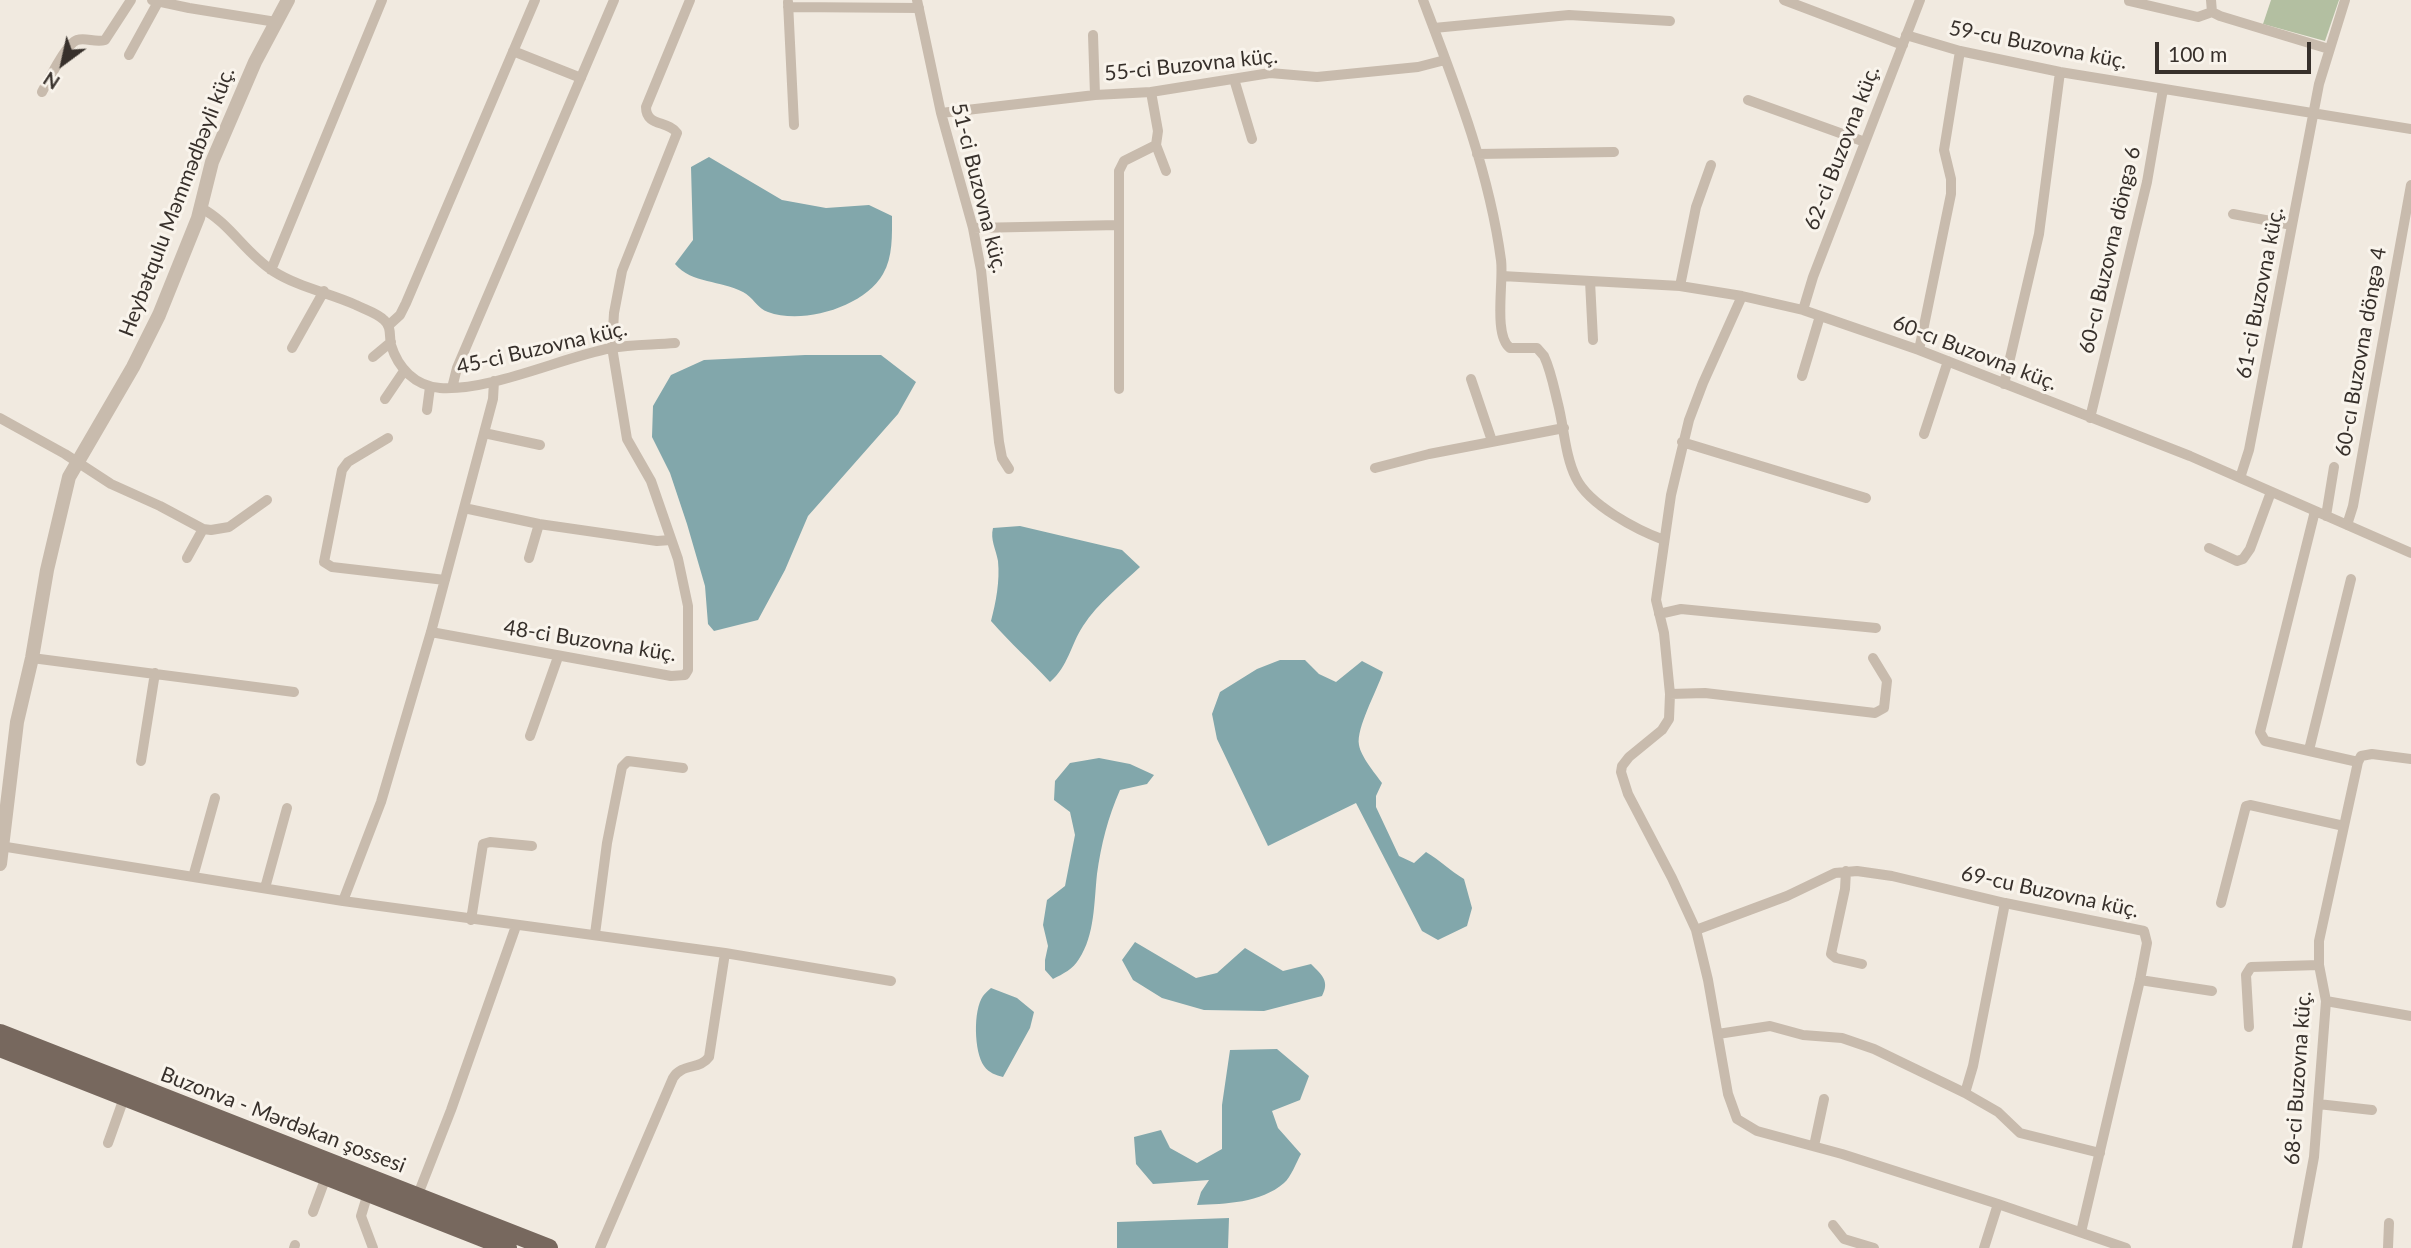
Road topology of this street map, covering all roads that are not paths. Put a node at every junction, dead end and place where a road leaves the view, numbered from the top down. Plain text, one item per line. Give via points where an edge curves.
1 (131, 0) edge
2 (288, 0) edge
3 (382, 0) edge
4 (535, 0) edge
5 (614, 0) edge
6 (691, 0) edge
7 (1423, 0) edge
8 (1783, 0) edge
9 (1920, 0) edge
10 (2345, 0) edge
11 (155, 1) edge
12 (2129, 1) edge
13 (788, 3) edge
14 (918, 4) edge
15 (2211, 6) edge
16 (1670, 21) dead end
17 (276, 22) junction
18 (1434, 28) junction
19 (1093, 35) dead end
20 (1904, 40) junction
21 (2329, 49) junction
22 (513, 51) junction
23 (1960, 51) junction
24 (129, 55) dead end
25 (1445, 60) junction
26 (2060, 72) junction
27 (580, 78) junction
28 (1234, 79) junction
29 (2163, 89) junction
30 (42, 92) dead end
31 (1151, 92) junction
32 (1095, 95) junction
33 (1748, 100) dead end
34 (941, 113) junction
35 (2314, 114) junction
36 (794, 125) dead end
37 (2411, 129) edge
38 (1252, 139) dead end
39 (1864, 142) junction
40 (1156, 145) junction
41 (1614, 152) dead end
42 (1477, 154) junction
43 (1711, 165) dead end
44 (1166, 171) dead end
45 (2411, 185) edge
46 (201, 208) junction
47 (2232, 214) dead end
48 (1119, 225) junction
49 (2292, 225) junction
50 (973, 228) junction
51 (271, 270) junction
52 (1502, 276) junction
53 (1590, 281) junction
54 (1680, 286) junction
55 (324, 291) junction
56 (1742, 296) junction
57 (1803, 310) junction
58 (1820, 316) junction
59 (389, 326) junction
60 (1593, 340) dead end
61 (391, 342) junction
62 (675, 343) dead end
63 (292, 348) dead end
64 (612, 348) junction
65 (1919, 350) junction
66 (373, 357) dead end
67 (1948, 361) junction
68 (404, 371) junction
69 (1802, 376) dead end
70 (1471, 379) dead end
71 (494, 381) junction
72 (2004, 384) junction
73 (430, 387) junction
74 (452, 388) junction
75 (1119, 389) dead end
76 (385, 399) dead end
77 (427, 410) dead end
78 (0, 418) edge
79 (2090, 418) junction
80 (1564, 429) junction
81 (484, 433) junction
82 (1924, 434) dead end
83 (388, 438) dead end
84 (1492, 441) junction
85 (1682, 442) junction
86 (540, 445) dead end
87 (76, 461) junction
88 (2334, 467) dead end
89 (1375, 468) dead end
90 (1009, 469) dead end
91 (2240, 478) junction
92 (2271, 492) junction
93 (1866, 498) dead end
94 (267, 499) dead end
95 (464, 508) junction
96 (2320, 514) junction
97 (540, 524) junction
98 (2347, 525) junction
99 (203, 529) junction
100 (671, 540) junction
101 (1664, 540) junction
102 (2209, 548) dead end
103 (2411, 553) edge
104 (187, 558) dead end
105 (530, 558) dead end
106 (2351, 579) dead end
107 (445, 580) junction
108 (1659, 614) junction
109 (1876, 628) dead end
110 (431, 632) junction
111 (558, 657) junction
112 (32, 658) junction
113 (1873, 658) dead end
114 (155, 673) junction
115 (294, 692) dead end
116 (1670, 694) junction
117 (530, 736) dead end
118 (2309, 750) junction
119 (2411, 759) edge
120 (141, 761) dead end
121 (2358, 762) junction
122 (683, 768) dead end
123 (215, 798) dead end
124 (287, 808) dead end
125 (2343, 826) junction
126 (532, 846) dead end
127 (2, 847) edge
128 (0, 864) edge
129 (1846, 871) junction
130 (193, 877) junction
131 (265, 888) junction
132 (343, 901) junction
133 (2005, 903) junction
134 (2221, 903) dead end
135 (471, 920) junction
136 (516, 926) junction
137 (1696, 930) junction
138 (595, 934) junction
139 (725, 953) junction
140 (1862, 964) dead end
141 (2319, 965) junction
142 (2140, 980) junction
143 (891, 981) dead end
144 (2212, 991) dead end
145 (2326, 1001) junction
146 (2411, 1016) edge
147 (2249, 1027) dead end
148 (0, 1033) edge
149 (1718, 1034) junction
150 (0, 1048) edge
151 (1965, 1093) junction
152 (124, 1098) junction
153 (1824, 1099) dead end
154 (2318, 1104) junction
155 (2372, 1110) dead end
156 (108, 1143) dead end
157 (1815, 1146) junction
158 (2100, 1153) junction
159 (326, 1177) junction
160 (368, 1193) junction
161 (417, 1197) junction
162 (1998, 1204) junction
163 (313, 1212) dead end
164 (2389, 1223) dead end
165 (1833, 1225) dead end
166 (2081, 1232) junction
167 (373, 1248) edge
168 (508, 1248) edge
169 (549, 1248) edge
170 (600, 1248) edge
171 (1874, 1248) edge
172 (1984, 1248) edge
173 (2126, 1248) edge
174 (2297, 1248) edge
175 (2388, 1248) edge

1 - 30 street via 105,40 75,40
2 - 17 street, Heybətqulu Məmmədbəyli küç.
3 - 51 street
4 - 22 street
5 - 27 street
6 - 64 street, 48-ci Buzovna küç. via 646,107 649,118 677,133 622,271
7 - 18 street
8 - 20 street, 59-cu Buzovna küç.
9 - 20 street, 62-ci Buzovna küç.
10 - 21 street, 61-ci Buzovna küç.
11 - 17 street
11 - 24 street
12 - 15 street via 2198,17
13 - 14 street
13 - 36 street
14 - 34 street, 51-ci Buzovna küç.
15 - 21 street via 2220,16
16 - 18 street via 1569,15
17 - 46 street, Heybətqulu Məmmədbəyli küç. via 212,162
18 - 25 street
19 - 32 street
20 - 23 street, 59-cu Buzovna küç.
20 - 39 street, 62-ci Buzovna küç.
21 - 35 street, 61-ci Buzovna küç.
22 - 27 street
22 - 59 street via 406,303
23 - 26 street, 59-cu Buzovna küç.
23 - 65 street via 1944,150 1951,194
25 - 28 street, 55-ci Buzovna küç. via 1418,67 1306,77 1278,72
25 - 42 street
26 - 29 street, 59-cu Buzovna küç.
26 - 72 street via 2039,234
27 - 74 street
28 - 31 street, 55-ci Buzovna küç.
28 - 38 street
29 - 35 street, 59-cu Buzovna küç.
29 - 79 street, 60-cı Buzovna döngə 6 via 2147,182
31 - 32 street, 55-ci Buzovna küç.
31 - 40 street
32 - 34 street, 55-ci Buzovna küç.
33 - 39 street
34 - 50 street, 51-ci Buzovna küç.
35 - 37 street, 59-cu Buzovna küç.
35 - 49 street, 61-ci Buzovna küç.
39 - 57 street, 62-ci Buzovna küç.
40 - 44 street
40 - 48 street via 1120,165
41 - 42 street
42 - 52 street
43 - 54 street via 1696,208
45 - 98 street, 60-cı Buzovna döngə 4
46 - 51 street via 219,219
46 - 87 street, Heybətqulu Məmmədbəyli küç. via 147,338
47 - 49 street
48 - 50 street
48 - 75 street
49 - 91 street, 61-ci Buzovna küç.
50 - 90 street, 51-ci Buzovna küç. via 986,304 999,442
51 - 55 street
52 - 53 street, 60-cı Buzovna küç.
52 - 80 street via 1504,342 1510,348 1532,347 1541,352
53 - 54 street, 60-cı Buzovna küç.
53 - 60 street
54 - 56 street, 60-cı Buzovna küç.
55 - 59 street via 376,314
55 - 63 street
56 - 57 street, 60-cı Buzovna küç.
56 - 85 street
57 - 58 street, 60-cı Buzovna küç.
58 - 65 street, 60-cı Buzovna küç.
58 - 69 street
59 - 61 street
61 - 66 street
61 - 68 street
62 - 64 street, 45-ci Buzovna küç.
64 - 71 street, 45-ci Buzovna küç.
64 - 100 street, 48-ci Buzovna küç. via 627,439 651,481
65 - 67 street, 60-cı Buzovna küç.
67 - 72 street, 60-cı Buzovna küç.
67 - 82 street
68 - 73 street, 45-ci Buzovna küç.
68 - 76 street
70 - 84 street
71 - 74 street, 45-ci Buzovna küç.
71 - 81 street
72 - 79 street, 60-cı Buzovna küç.
73 - 74 street, 45-ci Buzovna küç.
73 - 77 street
78 - 87 street
79 - 91 street, 60-cı Buzovna küç.
80 - 84 street
80 - 101 street via 1571,465 1583,489 1630,525
81 - 86 street
81 - 95 street
83 - 107 street via 342,470 324,562 332,567
84 - 89 street
85 - 93 street
85 - 101 street
87 - 99 street via 111,484
87 - 112 street, Heybətqulu Məmmədbəyli küç. via 52,545
88 - 96 street
91 - 92 street, 60-cı Buzovna küç.
92 - 96 street, 60-cı Buzovna küç.
92 - 102 street via 2243,559 2237,561
94 - 99 street via 229,527
95 - 97 street
95 - 107 street
96 - 98 street, 60-cı Buzovna küç.
96 - 118 street via 2260,732 2265,741
97 - 100 street
97 - 105 street
98 - 103 street, 60-cı Buzovna küç.
99 - 104 street
100 - 111 street, 48-ci Buzovna küç. via 688,606 689,665 685,675
101 - 108 street via 1656,594
106 - 118 street
107 - 110 street
108 - 109 street via 1681,609
108 - 116 street
110 - 111 street, 48-ci Buzovna küç.
110 - 132 street via 375,821
111 - 117 street
112 - 114 street
112 - 127 street, Heybətqulu Məmmədbəyli küç. via 17,722
113 - 116 street via 1887,681 1884,708 1875,713 1704,693
114 - 115 street
114 - 120 street
116 - 137 street via 1669,719 1629,757 1621,772
118 - 121 street
119 - 121 street via 2372,754 2361,756
121 - 125 street, 68-ci Buzovna küç.
122 - 138 street via 628,761 622,767
123 - 130 street
124 - 131 street
125 - 134 street via 2246,806
125 - 141 street, 68-ci Buzovna küç. via 2319,941
126 - 135 street via 483,844
127 - 128 street, Heybətqulu Məmmədbəyli küç.
127 - 130 street
129 - 133 street, 69-cu Buzovna küç. via 1869,872
129 - 137 street, 69-cu Buzovna küç.
129 - 140 street via 1831,954
130 - 131 street
131 - 132 street
132 - 135 street
133 - 142 street, 69-cu Buzovna küç. via 2144,931 2147,943
133 - 151 street
135 - 136 street
136 - 138 street
136 - 161 street
137 - 149 street
138 - 139 street
139 - 143 street
139 - 170 street via 709,1057 701,1065 681,1069 673,1078
141 - 145 street, 68-ci Buzovna küç.
141 - 147 street via 2251,967 2246,975
142 - 144 street
142 - 158 street, 69-cu Buzovna küç.
145 - 146 street
145 - 154 street, 68-ci Buzovna küç.
148 - 161 main road, Buzonva - Mərdəkan şossesi
149 - 151 street via 1770,1026 1842,1038
149 - 157 street via 1737,1119 1757,1131
150 - 152 main road
151 - 158 street via 1998,1112 2020,1133
152 - 156 street
152 - 159 main road
153 - 157 street
154 - 155 street
154 - 174 street, 68-ci Buzovna küç. via 2314,1157
157 - 162 street
158 - 166 street, 69-cu Buzovna küç.
159 - 160 main road
159 - 163 street
160 - 167 street via 361,1216
160 - 168 main road
161 - 169 main road, Buzonva - Mərdəkan şossesi
162 - 166 street
162 - 172 street
164 - 175 street
165 - 171 street via 1844,1239
166 - 173 street

